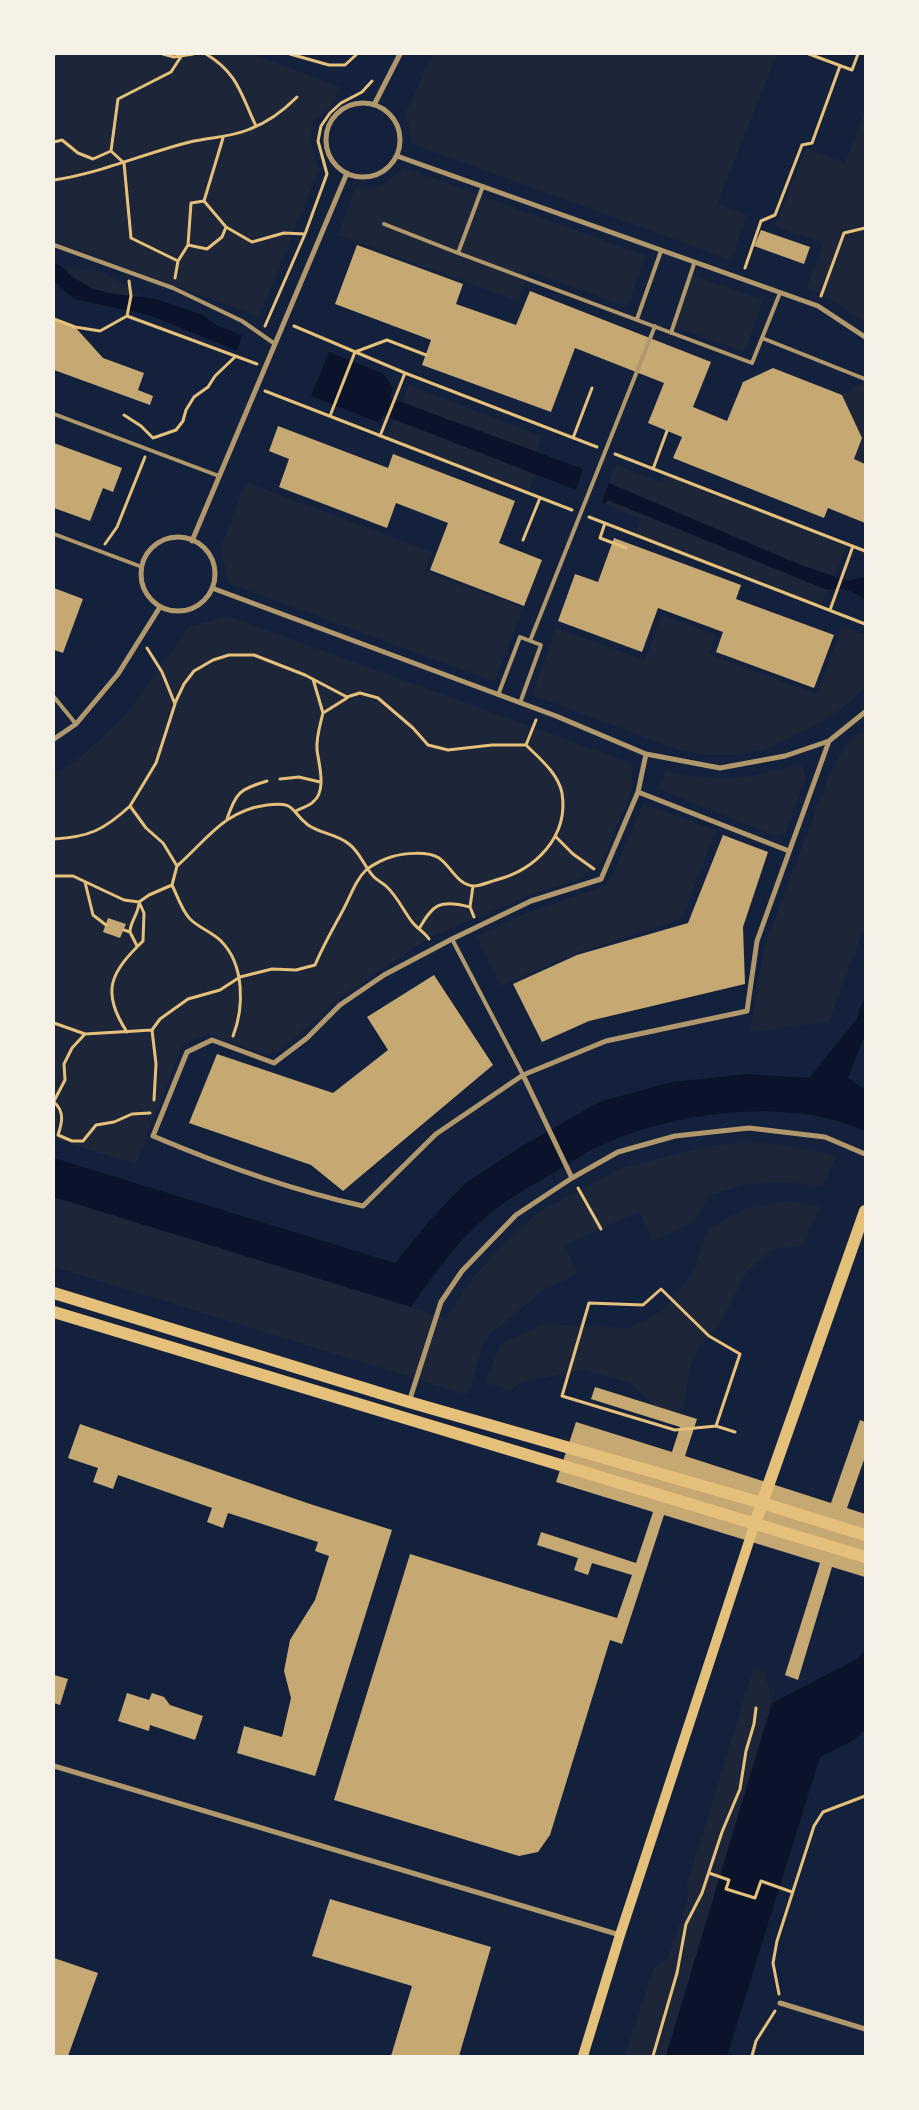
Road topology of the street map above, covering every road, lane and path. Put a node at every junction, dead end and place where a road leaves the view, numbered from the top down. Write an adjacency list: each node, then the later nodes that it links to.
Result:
1 (163, 54): 9 (path)
2 (193, 54): 9 (path)
3 (206, 54): 14 (path)
4 (290, 54): 5 (path)
5 (357, 54)
6 (400, 54): 13 (street)
7 (809, 54): 10 (path)
8 (858, 54): 10 (path)
9 (182, 55): 17 (path)
10 (840, 66): 34 (path)
11 (375, 78): 27 (path)
12 (296, 97): 14 (path)
13 (374, 105): 18 (street); 20 (street)
14 (256, 126): 15 (path)
15 (223, 138): 19 (path); 23 (path)
16 (54, 142): 17 (path)
17 (111, 151): 19 (path)
18 (396, 156): 20 (street); 22 (street)
19 (124, 163): 21 (path); 32 (path)
20 (347, 173): 42 (street)
21 (54, 180)
22 (483, 186): 30 (street); 31 (lane)
23 (204, 201): 25 (path); 29 (path)
24 (384, 224): 31 (lane)
25 (226, 227): 27 (path); 29 (path)
26 (865, 228): 38 (path)
27 (305, 234): 45 (path)
28 (54, 245): 35 (lane)
29 (188, 245): 32 (path)
30 (661, 251): 33 (street); 41 (lane)
31 (458, 253): 41 (lane)
32 (178, 261): 35 (path)
33 (694, 264): 34 (street); 44 (lane)
34 (742, 279): 36 (street)
35 (173, 288): 45 (lane)
36 (780, 293): 38 (street); 47 (lane)
37 (131, 296): 39 (path)
38 (818, 306): 46 (street)
39 (127, 316): 40 (path); 51 (path)
40 (54, 319)
41 (637, 319): 43 (lane)
42 (284, 322): 48 (street); 49 (path)
43 (655, 326): 44 (lane); 64 (lane)
44 (671, 332): 47 (lane)
45 (262, 334): 48 (lane)
46 (865, 337)
47 (762, 338): 54 (lane)
48 (275, 344): 52 (street)
49 (355, 352): 50 (path); 53 (path); 59 (path)
50 (426, 355)
51 (235, 357): 52 (path); 58 (path)
52 (265, 367): 55 (street)
53 (404, 372): 61 (path); 62 (path)
54 (865, 379)
55 (255, 387): 59 (path); 66 (street)
56 (592, 388): 62 (path)
57 (54, 414): 63 (lane)
58 (124, 415)
59 (330, 416): 61 (path)
60 (667, 431): 65 (path)
61 (380, 436): 67 (path)
62 (573, 438): 64 (path)
63 (148, 450): 66 (lane); 75 (path)
64 (606, 450): 65 (path); 68 (lane)
65 (653, 468): 73 (path)
66 (219, 476): 72 (street)
67 (540, 498): 68 (path); 71 (path)
68 (580, 513): 69 (path); 83 (lane)
69 (605, 523): 74 (path); 80 (path)
70 (54, 534): 75 (lane)
71 (523, 540)
72 (192, 541): 77 (street); 78 (street)
73 (853, 546): 76 (path); 80 (path)
74 (626, 548)
75 (101, 551): 77 (lane)
76 (865, 551)
77 (142, 566): 79 (street)
78 (212, 588): 79 (street); 85 (street)
79 (160, 607): 82 (street)
80 (830, 610): 81 (path)
81 (865, 624)
82 (141, 638): 89 (path); 93 (street)
83 (530, 641): 85 (lane); 88 (lane)
84 (313, 679): 87 (path); 89 (path); 92 (path)
85 (498, 695): 88 (street)
86 (54, 697): 93 (lane)
87 (347, 697): 92 (path); 96 (path)
88 (520, 703): 90 (street)
89 (174, 704): 102 (path)
90 (540, 710): 96 (path); 97 (street)
91 (865, 712): 95 (street)
92 (323, 713): 100 (path)
93 (76, 724): 94 (street)
94 (54, 739)
95 (828, 741): 97 (street); 107 (street)
96 (526, 745): 105 (path)
97 (646, 754): 101 (street)
98 (280, 779): 100 (path)
99 (267, 781): 104 (path)
100 (320, 782): 103 (path)
101 (638, 792): 107 (street); 118 (street)
102 (130, 806): 106 (path); 108 (path)
103 (296, 811): 104 (path); 109 (path)
104 (227, 819): 108 (path)
105 (555, 836): 110 (path); 114 (path)
106 (54, 839)
107 (789, 852): 131 (street)
108 (177, 866): 113 (path)
109 (368, 869): 114 (path); 119 (path); 125 (path)
110 (594, 869)
111 (54, 876): 112 (path)
112 (85, 881): 115 (path); 117 (path)
113 (172, 885): 115 (path); 125 (path)
114 (473, 886): 116 (path)
115 (139, 902): 121 (path); 123 (path)
116 (470, 907): 118 (path); 119 (path)
117 (106, 925)
118 (477, 927): 122 (street)
119 (419, 929): 124 (path)
120 (124, 930): 121 (path)
121 (130, 932): 123 (path)
122 (452, 939): 124 (street); 131 (lane)
123 (137, 946): 128 (path)
124 (431, 950): 130 (street)
125 (240, 977): 127 (path); 130 (path)
126 (54, 1023): 129 (path)
127 (152, 1030): 128 (path); 132 (path)
128 (127, 1032): 129 (path)
129 (86, 1034): 132 (path)
130 (230, 1046): 131 (street)
131 (523, 1075): 134 (street)
132 (54, 1102)
133 (865, 1154): 134 (street)
134 (572, 1178): 136 (path); 139 (street)
135 (865, 1211): 142 (main road)
136 (601, 1229)
137 (54, 1295): 139 (main road)
138 (54, 1312): 143 (main road)
139 (408, 1402): 142 (main road)
140 (716, 1426): 140 (path); 141 (path)
141 (735, 1432)
142 (762, 1503): 143 (main road); 144 (main road)
143 (755, 1523): 145 (main road); 151 (main road)
144 (865, 1535)
145 (865, 1557)
146 (756, 1708): 149 (path)
147 (54, 1766): 151 (street)
148 (865, 1796): 150 (path)
149 (709, 1873): 150 (path); 155 (path)
150 (792, 1892): 152 (path)
151 (620, 1935): 154 (main road)
152 (780, 2003): 153 (street); 156 (path)
153 (865, 2029)
154 (583, 2056)
155 (653, 2056)
156 (752, 2056)

